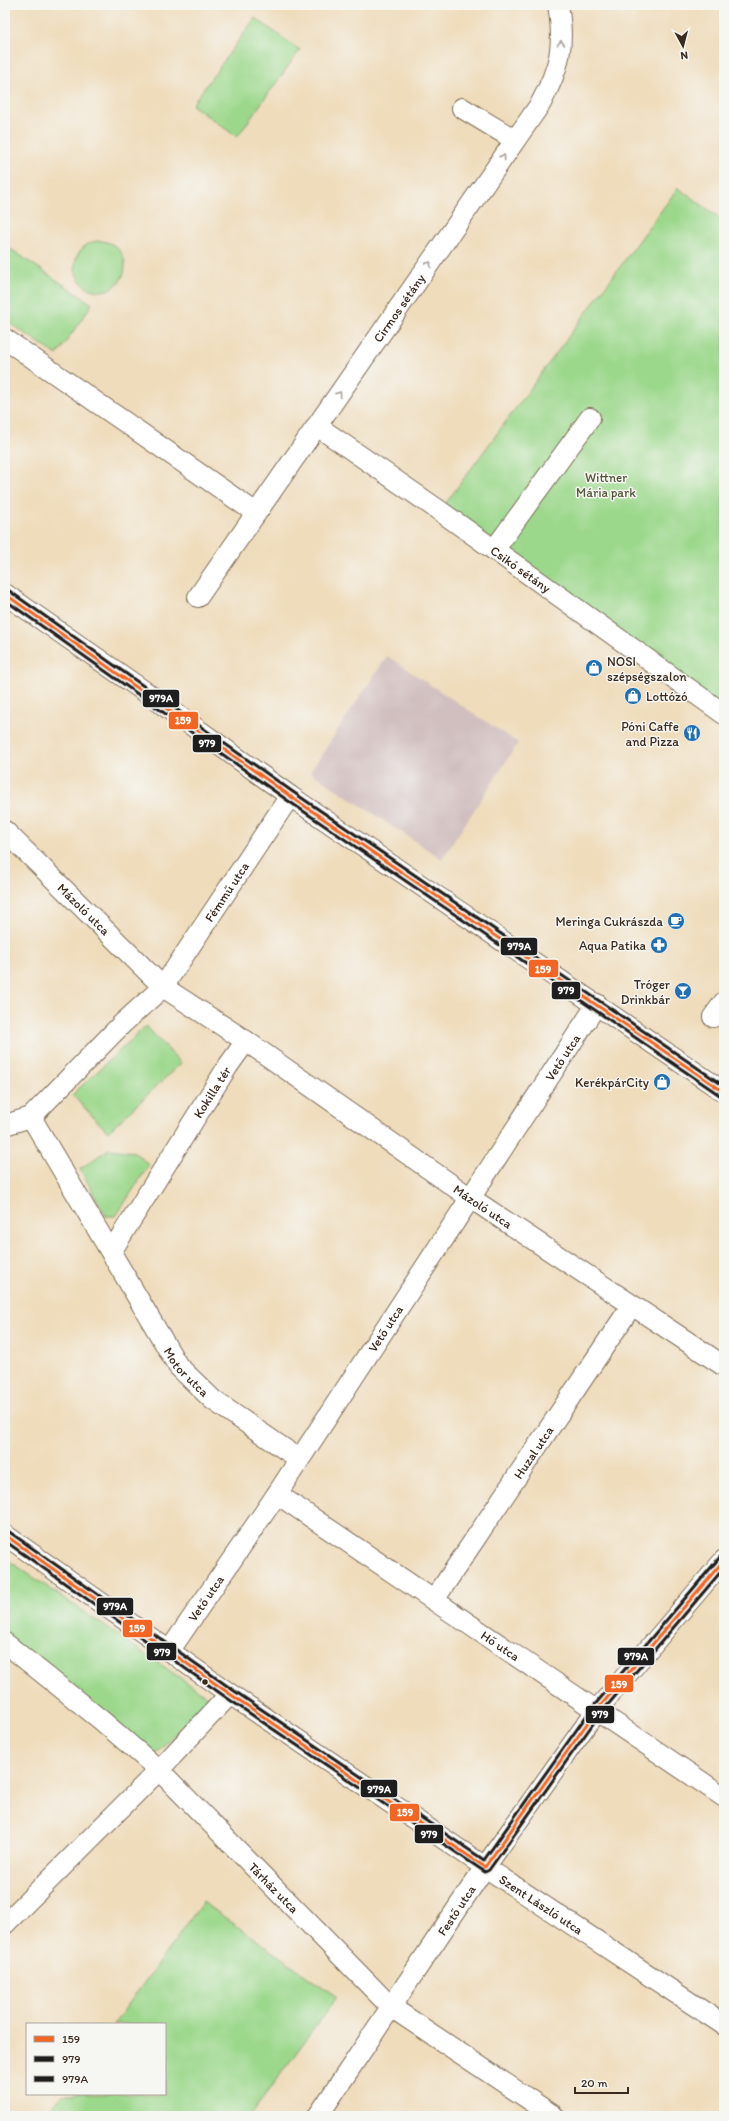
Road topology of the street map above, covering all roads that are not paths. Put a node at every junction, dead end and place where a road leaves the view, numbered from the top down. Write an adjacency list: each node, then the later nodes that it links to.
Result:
1 (558, 5): 3 (street, Cirmos sétány, one-way to 1)
2 (462, 108): 3 (street)
3 (515, 140): 6 (street, Cirmos sétány, one-way to 3)
4 (5, 339): 7 (street)
5 (590, 418): 8 (street)
6 (317, 426): 7 (street, Cirmos sétány); 8 (street, Csikó sétány)
7 (256, 513): 10 (street, Cirmos sétány)
8 (494, 550): 11 (street, Csikó sétány)
9 (5, 594): 12 (street)
10 (198, 597)
11 (724, 714)
12 (290, 796): 14 (street, Fémmű utca); 15 (street)
13 (5, 831): 14 (street, Mázoló utca)
14 (163, 987): 16 (street); 18 (street)
15 (596, 1004): 17 (street); 20 (street, Vető utca)
16 (246, 1041): 20 (street, Mázoló utca); 21 (street, Kokilla tér)
17 (724, 1092)
18 (31, 1117): 19 (street); 21 (street)
19 (5, 1125)
20 (469, 1197): 22 (street, Mázoló utca); 24 (street, Vető utca)
21 (111, 1252): 24 (street, Motor utca)
22 (632, 1304): 23 (street, Mázoló utca); 28 (street, Huzal utca)
23 (724, 1366)
24 (299, 1459): 25 (street, Vető utca)
25 (278, 1494): 28 (street, Hő utca); 30 (street, Vető utca)
26 (5, 1535): 30 (street, Szent László utca)
27 (720, 1572): 32 (street, Festő utca)
28 (434, 1600): 32 (street, Hő utca)
29 (5, 1643): 33 (street, Tárház utca)
30 (170, 1650): 31 (street, Szent László utca)
31 (230, 1694): 33 (street); 35 (street, Szent László utca)
32 (596, 1711): 34 (street, Hő utca); 35 (street, Festő utca)
33 (159, 1770): 36 (street); 37 (street, Tárház utca)
34 (724, 1797)
35 (485, 1867): 37 (street, Festő utca); 38 (street, Szent László utca)
36 (5, 1924)
37 (391, 2007): 39 (street, Festő utca); 40 (street, Tárház utca)
38 (724, 2025)
39 (318, 2116)
40 (554, 2116)

